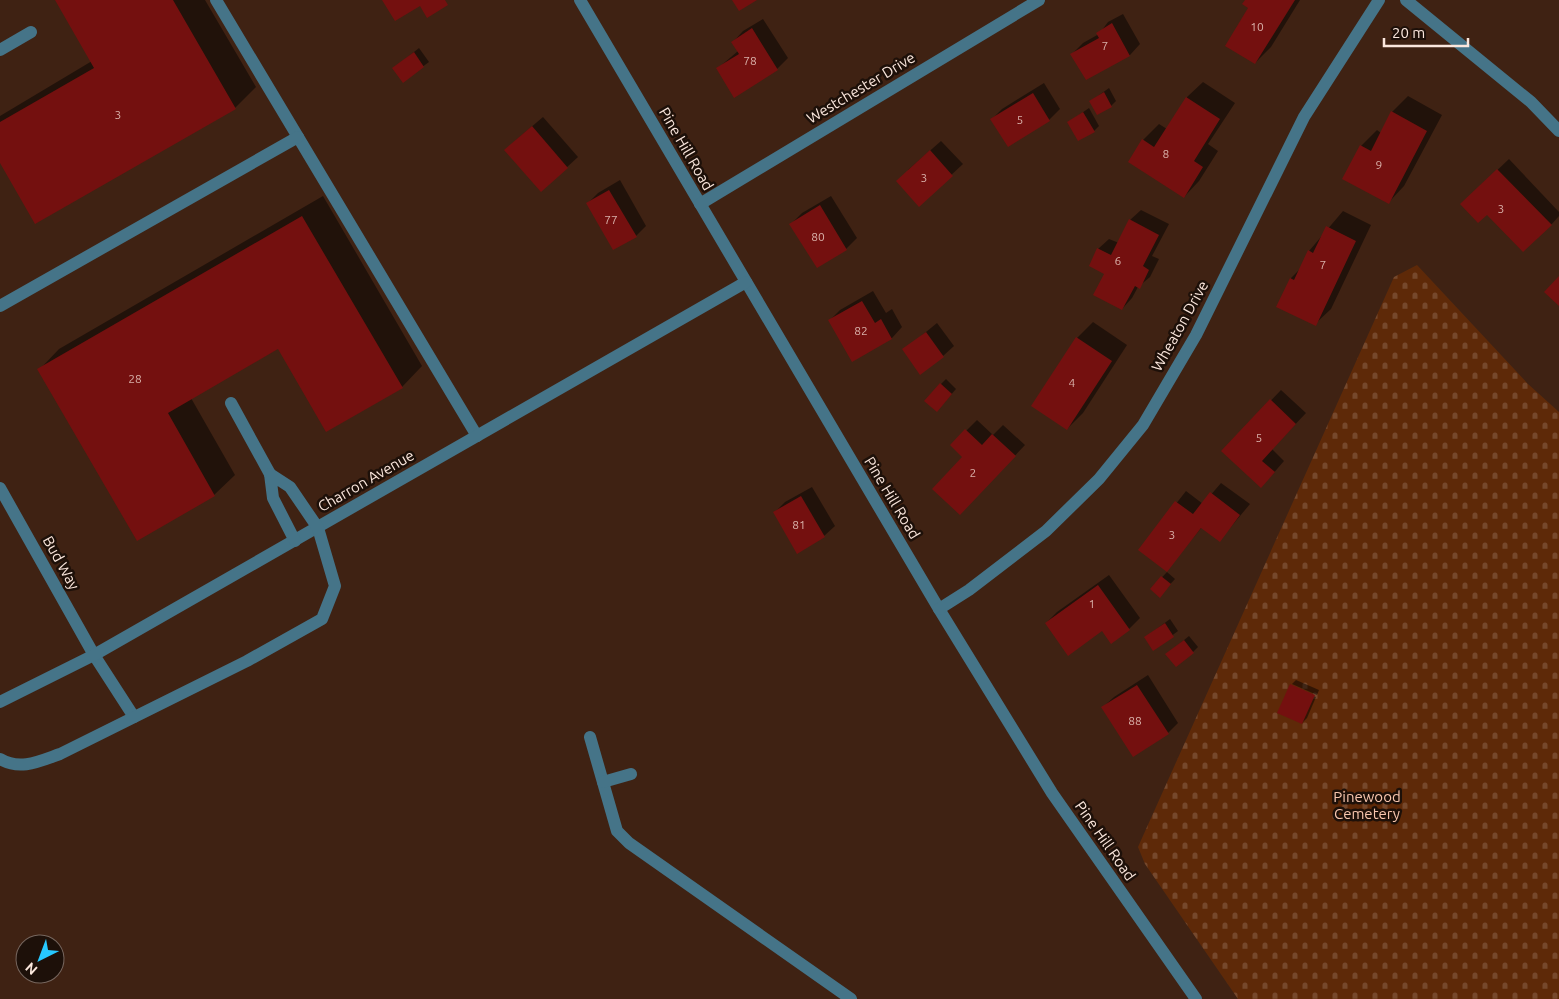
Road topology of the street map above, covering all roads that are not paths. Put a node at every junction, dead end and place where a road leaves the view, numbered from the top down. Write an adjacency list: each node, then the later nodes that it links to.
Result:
1 (216, 0): 9 (street)
2 (580, 0): 10 (street, Pine Hill Road)
3 (1039, 0): 10 (street, Westchester Drive)
4 (1379, 0): 19 (street, Wheaton Drive)
5 (1406, 0): 8 (street)
6 (31, 32): 7 (street)
7 (0, 50)
8 (1559, 131)
9 (298, 137): 12 (street); 14 (street)
10 (700, 204): 11 (street, Pine Hill Road)
11 (746, 282): 14 (street, Charron Avenue); 19 (street, Pine Hill Road)
12 (0, 306)
13 (231, 404): 15 (street)
14 (478, 436): 17 (street, Charron Avenue)
15 (270, 474): 17 (street); 18 (street)
16 (0, 488): 20 (street, Bud Way)
17 (318, 528): 18 (street, Charron Avenue); 22 (street)
18 (295, 541): 20 (street, Charron Avenue)
19 (939, 609): 28 (street, Pine Hill Road)
20 (94, 655): 21 (street, Charron Avenue); 22 (street, Bud Way)
21 (0, 702)
22 (134, 717): 24 (street)
23 (590, 737): 26 (street)
24 (0, 759)
25 (632, 774): 26 (street)
26 (603, 782): 27 (street)
27 (851, 999)
28 (1196, 999)

